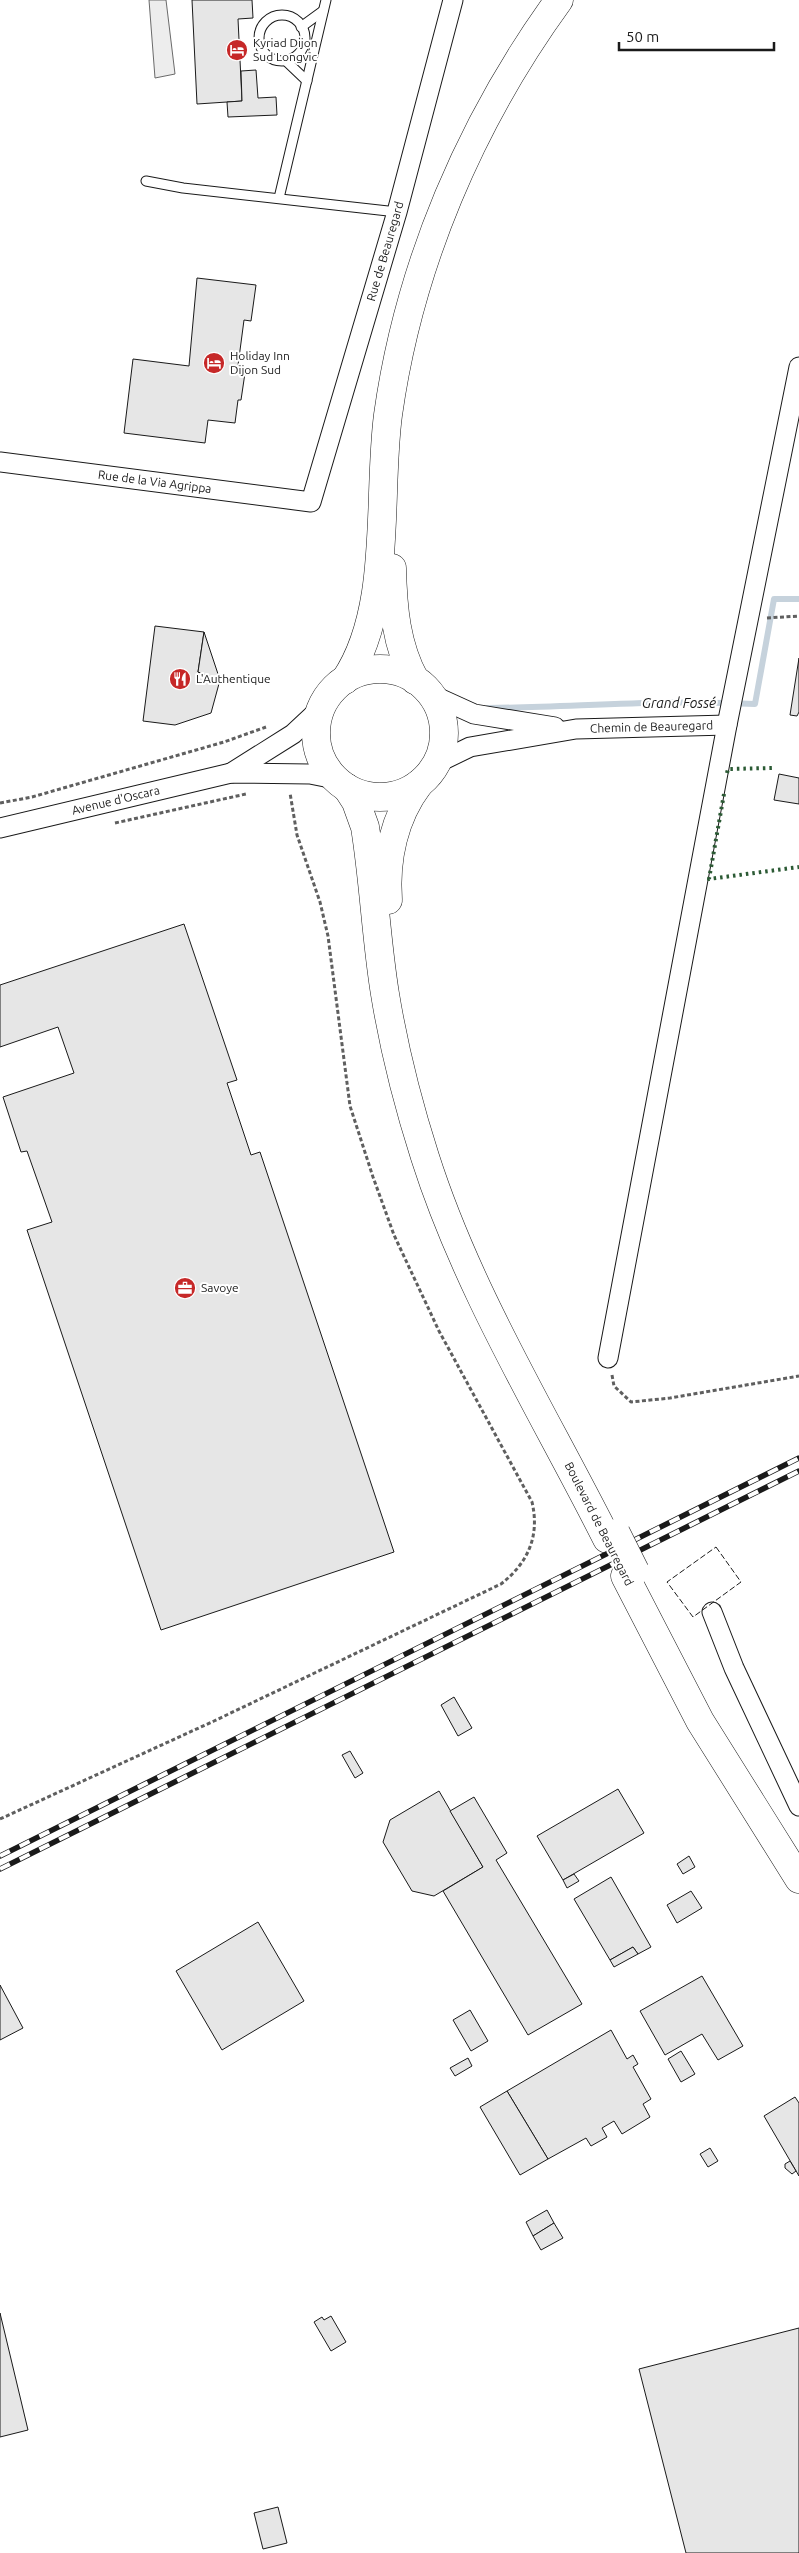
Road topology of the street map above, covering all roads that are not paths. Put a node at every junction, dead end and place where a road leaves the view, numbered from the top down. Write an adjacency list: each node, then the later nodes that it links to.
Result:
1 (326, 0): 5 (lane)
2 (453, 0): 11 (street, Rue de Beauregard)
3 (559, 0): 15 (main road)
4 (575, 0): 16 (main road)
5 (323, 12): 6 (lane); 8 (lane)
6 (302, 27): 7 (lane); 7 (lane)
7 (286, 61): 8 (lane)
8 (307, 81): 10 (lane)
9 (146, 181): 10 (lane)
10 (279, 198): 11 (lane)
11 (397, 212): 14 (street, Rue de Beauregard)
12 (799, 367): 18 (street)
13 (0, 462): 14 (street, Rue de la Via Agrippa)
14 (311, 502)
15 (346, 680): 16 (main road); 17 (main road)
16 (423, 687): 19 (street, Chemin de Beauregard); 21 (main road)
17 (322, 706): 20 (street, Avenue d'Oscara); 22 (main road)
18 (727, 725): 19 (street, Chemin de Beauregard); 25 (street)
19 (576, 729): 21 (street, Chemin de Beauregard)
20 (231, 773): 22 (street, Avenue d'Oscara); 23 (street, Avenue d'Oscara)
21 (427, 774): 22 (main road); 24 (main road)
22 (341, 783): 24 (main road)
23 (0, 828)
24 (430, 1152): 26 (main road, Boulevard de Beauregard, bridge)
25 (608, 1358)
26 (630, 1573): 29 (main road, Boulevard de Beauregard); 30 (main road, Boulevard de Beauregard)
27 (712, 1612): 28 (street)
28 (799, 1806)
29 (799, 1857)
30 (799, 1879)

